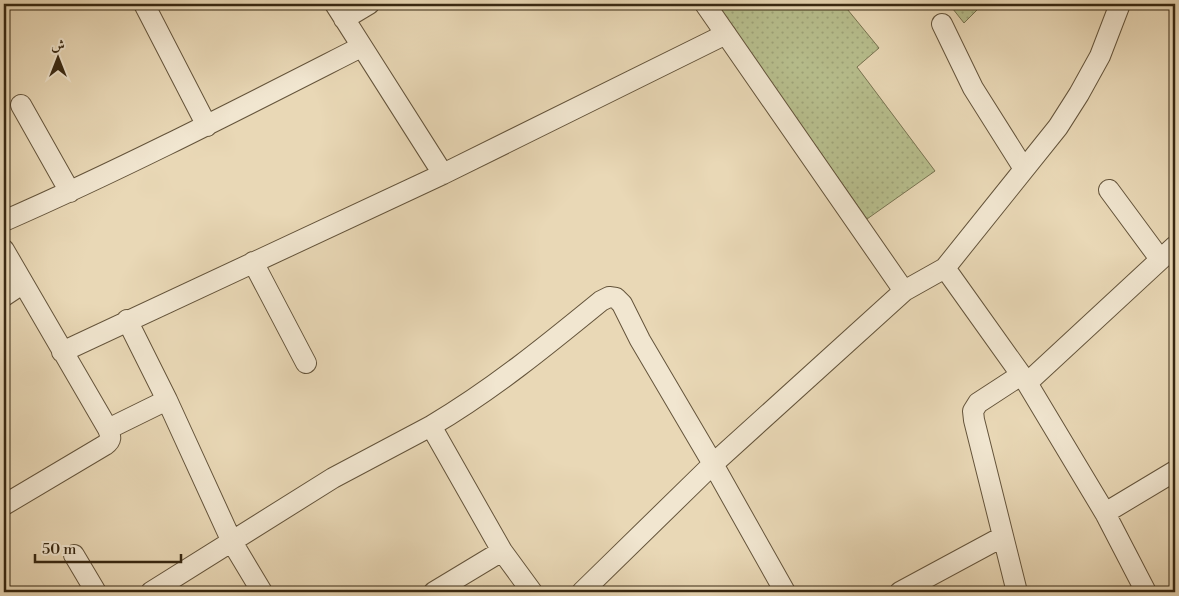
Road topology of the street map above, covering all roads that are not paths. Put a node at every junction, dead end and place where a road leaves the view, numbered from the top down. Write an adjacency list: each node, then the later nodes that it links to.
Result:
1 (144, 4): 10 (street)
2 (368, 4): 5 (street)
3 (705, 4): 7 (street)
4 (1120, 4): 11 (street)
5 (339, 12): 8 (street)
6 (942, 24): 11 (street)
7 (726, 34): 12 (street); 21 (street)
8 (361, 47): 10 (street); 12 (street)
9 (21, 104): 14 (street)
10 (207, 126): 14 (street)
11 (1024, 169): 19 (street)
12 (443, 174): 18 (street)
13 (1109, 190): 17 (street)
14 (70, 192): 15 (street)
15 (4, 221)
16 (4, 250): 20 (street)
17 (1168, 253): 26 (street)
18 (253, 262): 23 (street); 25 (street)
19 (945, 268): 21 (street); 26 (street)
20 (22, 284): 22 (street); 24 (street)
21 (904, 290): 30 (street)
22 (4, 296)
23 (127, 320): 24 (street); 27 (street)
24 (62, 352): 29 (street)
25 (306, 363)
26 (1024, 379): 33 (street); 34 (street)
27 (167, 400): 29 (street); 35 (street)
28 (431, 426): 30 (street); 35 (street); 36 (street)
29 (108, 430): 32 (street)
30 (713, 464): 43 (street); 44 (street)
31 (1175, 471): 33 (street)
32 (4, 505)
33 (1105, 513): 47 (street)
34 (1002, 537): 45 (street); 46 (street)
35 (232, 542): 39 (street); 40 (street)
36 (502, 551): 41 (street); 42 (street)
37 (74, 555): 38 (street)
38 (96, 592)
39 (151, 592)
40 (262, 592)
41 (434, 592)
42 (532, 592)
43 (582, 592)
44 (785, 592)
45 (900, 592)
46 (1017, 592)
47 (1146, 592)

